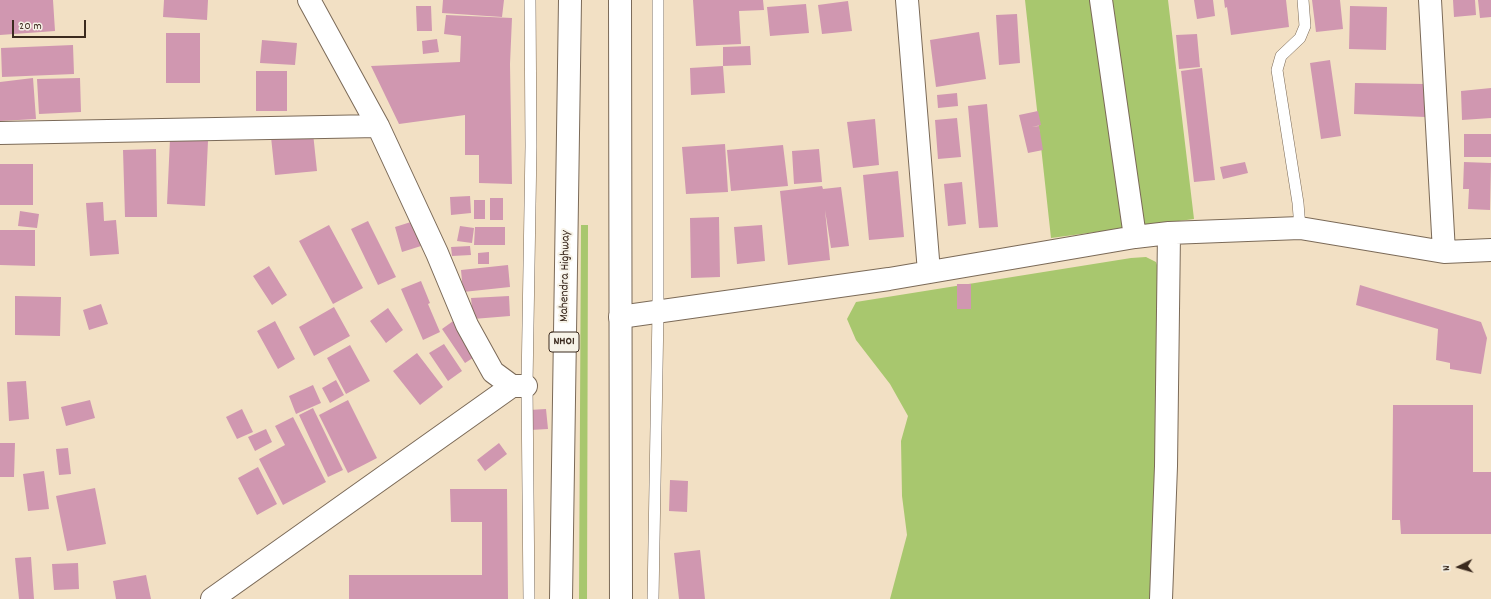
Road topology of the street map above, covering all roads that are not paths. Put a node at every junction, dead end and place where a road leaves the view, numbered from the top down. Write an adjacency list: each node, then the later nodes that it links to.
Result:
1 (309, 0): 10 (main road)
2 (530, 0): 20 (lane)
3 (570, 0): 23 (main road, Mahendra Highway / NH01)
4 (620, 0): 19 (main road)
5 (658, 0): 18 (lane)
6 (907, 0): 17 (main road)
7 (1101, 0): 14 (main road)
8 (1303, 0): 12 (lane)
9 (1430, 0): 16 (main road)
10 (378, 126): 11 (main road); 20 (main road)
11 (0, 133)
12 (1300, 228): 13 (main road); 16 (main road)
13 (1169, 233): 14 (main road); 26 (main road)
14 (1135, 237): 17 (main road)
15 (1491, 250): 16 (main road)
16 (1444, 252)
17 (929, 272): 18 (main road)
18 (658, 312): 19 (main road); 25 (lane)
19 (620, 317): 24 (main road)
20 (520, 386): 21 (main road); 22 (lane)
21 (212, 599)
22 (529, 599)
23 (561, 599)
24 (621, 599)
25 (653, 599)
26 (1161, 599)

